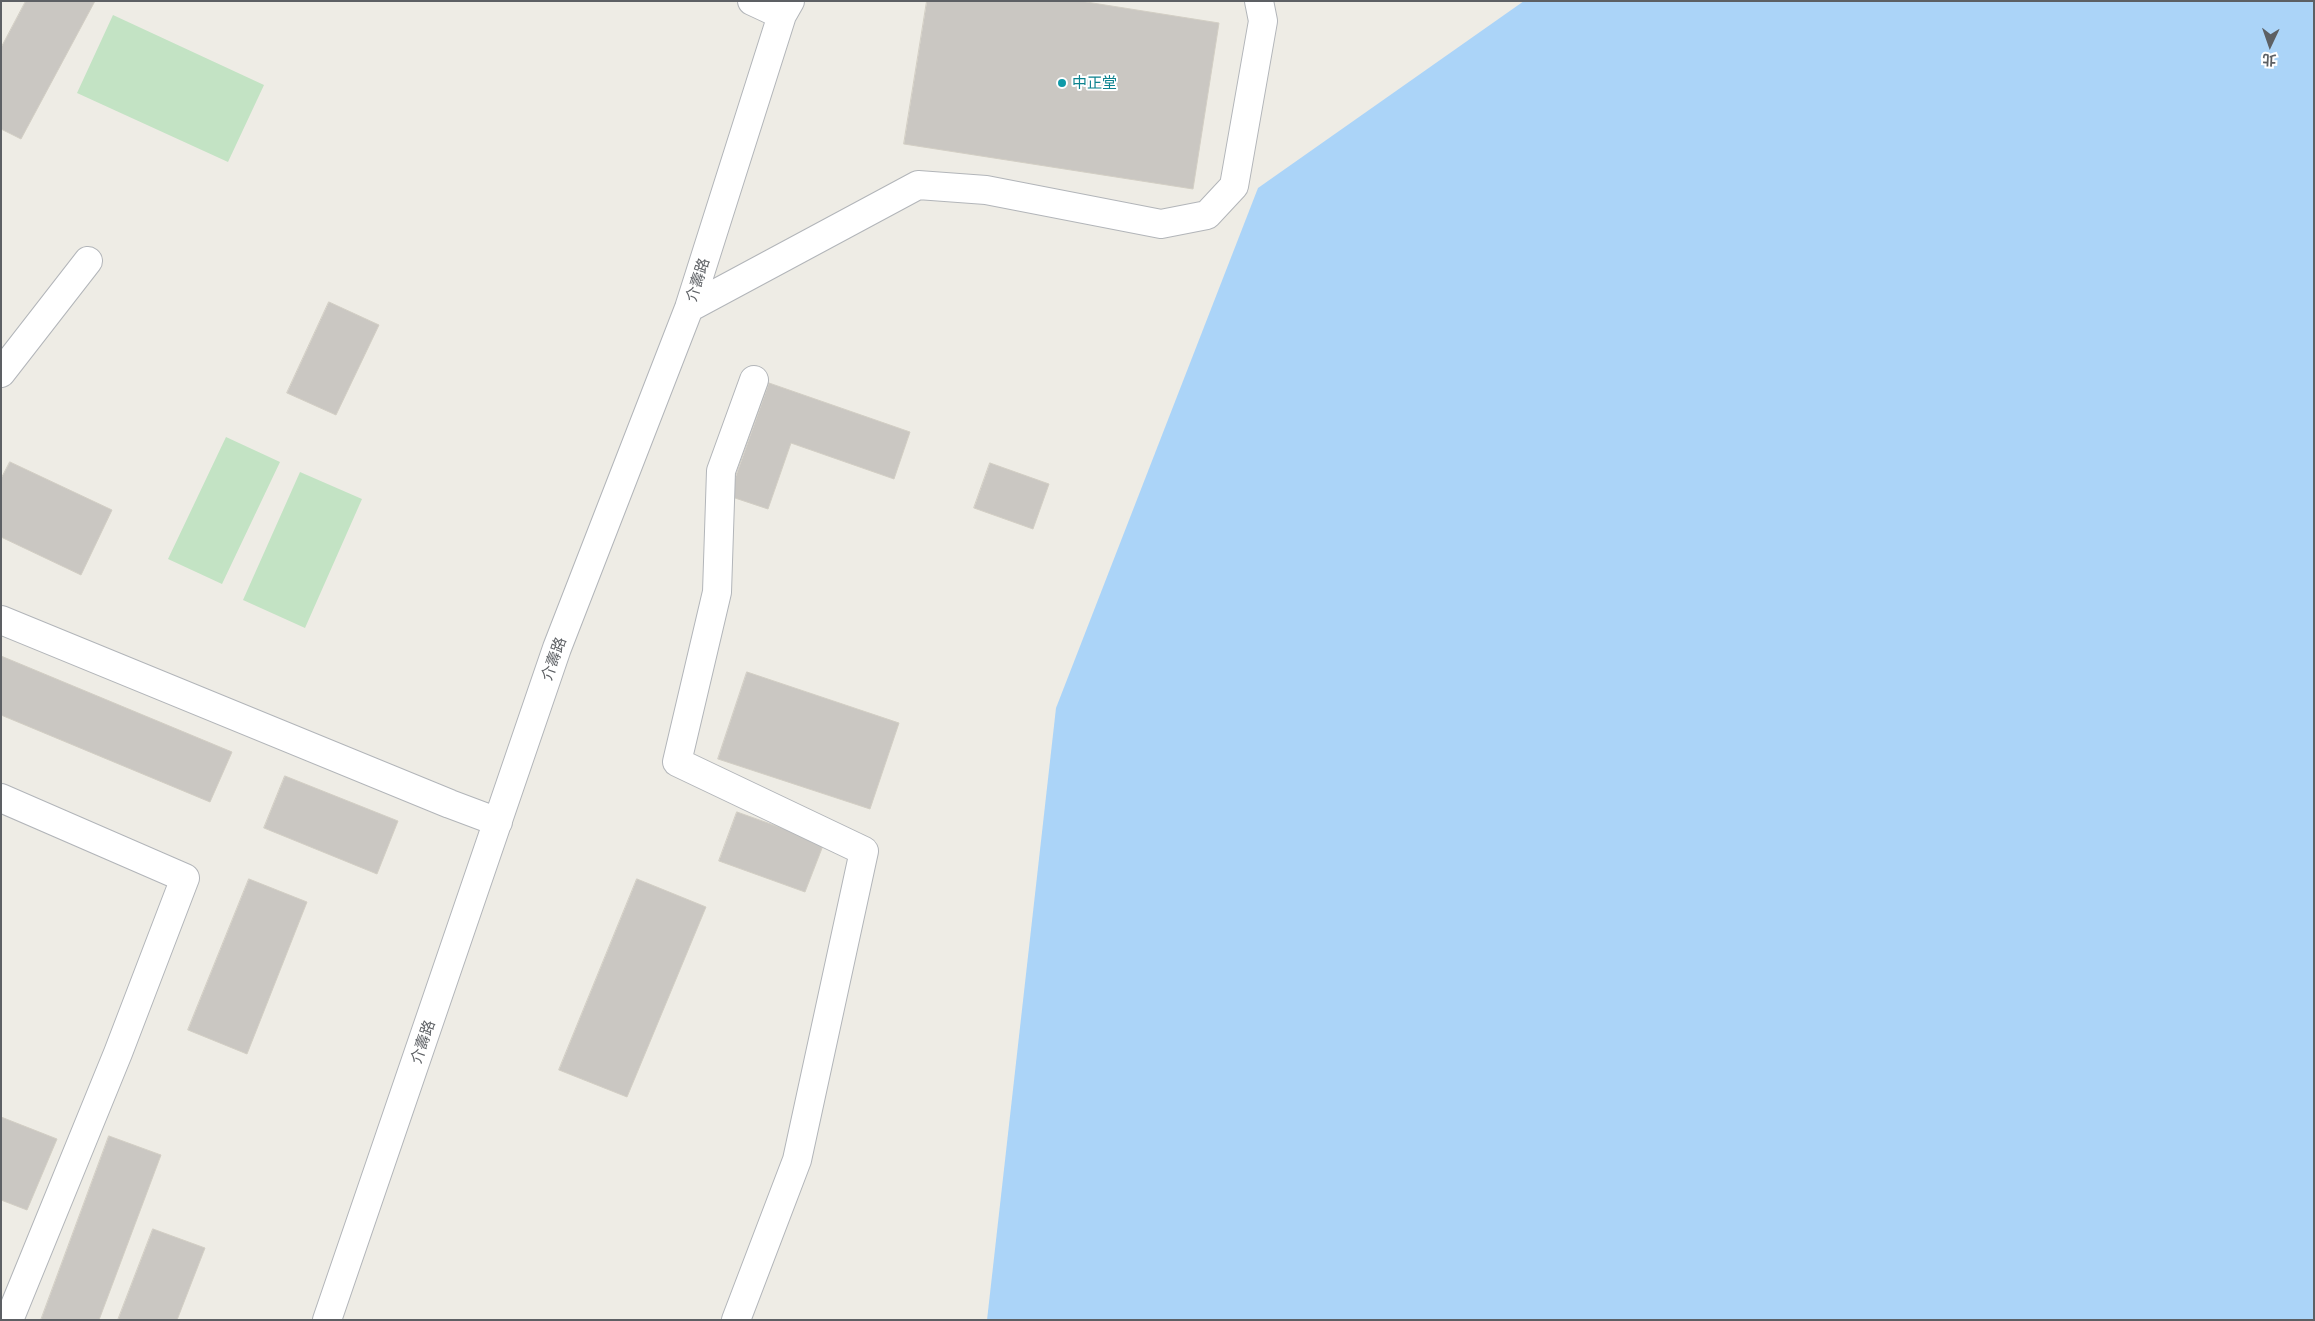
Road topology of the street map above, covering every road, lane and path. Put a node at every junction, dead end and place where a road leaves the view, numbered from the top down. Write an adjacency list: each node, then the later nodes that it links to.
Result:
1 (752, 1): 3 (street)
2 (1259, 1): 5 (street)
3 (786, 8): 5 (street, 介壽路)
4 (88, 261): 6 (street)
5 (689, 308): 10 (street, 介壽路)
6 (1, 373)
7 (754, 380): 13 (street)
8 (1, 620): 10 (street)
9 (1, 798): 11 (street)
10 (498, 822): 12 (street, 介壽路)
11 (9, 1320)
12 (327, 1320)
13 (736, 1320)

